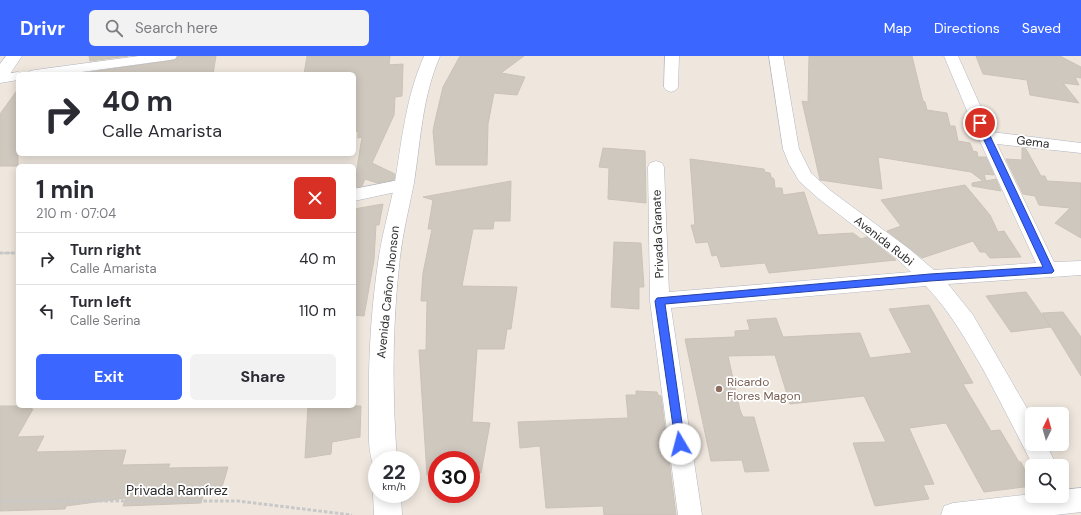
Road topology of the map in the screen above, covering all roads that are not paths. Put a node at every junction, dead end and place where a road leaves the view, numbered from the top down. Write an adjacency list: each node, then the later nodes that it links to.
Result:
1 (14, 56): 9 (main road)
2 (170, 56): 7 (street)
3 (432, 56): 14 (main road, Avenida Cañon Jhonson)
4 (672, 56): 10 (street)
5 (776, 56): 18 (street, Avenida Rubi)
6 (951, 56): 11 (street)
7 (50, 72)
8 (16, 76): 9 (street)
9 (0, 77)
10 (671, 87)
11 (986, 137): 12 (street, Gema); 17 (street)
12 (1081, 148)
13 (656, 167): 19 (street, Privada Granate)
14 (404, 185): 15 (street); 21 (main road, Avenida Cañon Jhonson)
15 (356, 195)
16 (1081, 268): 17 (street)
17 (1049, 271): 18 (street)
18 (930, 278): 19 (street); 20 (street, Avenida Rubi)
19 (660, 301): 25 (street, Privada Granate)
20 (1025, 426)
21 (383, 451)
22 (387, 503): 24 (main road)
23 (1069, 504): 26 (street)
24 (388, 515)
25 (690, 515)
26 (953, 515)

